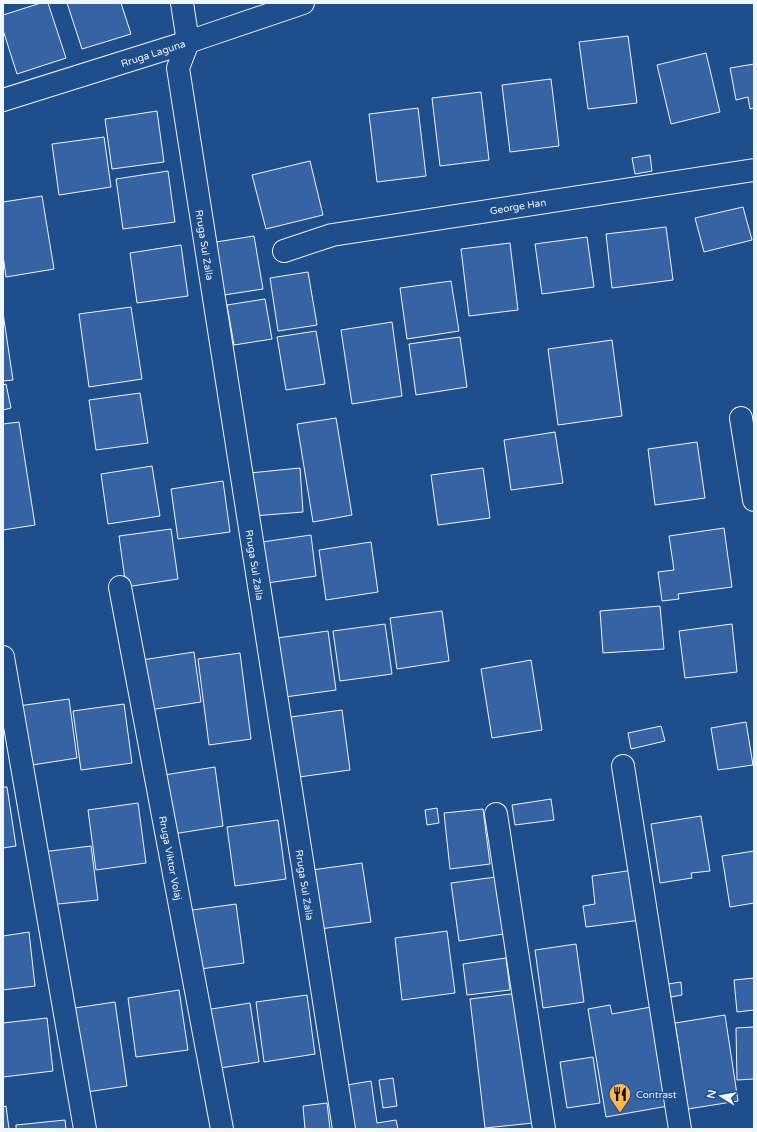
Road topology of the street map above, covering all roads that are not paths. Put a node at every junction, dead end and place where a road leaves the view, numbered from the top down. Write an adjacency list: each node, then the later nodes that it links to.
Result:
1 (182, 3): 3 (street, Rruga Sul Zalla)
2 (303, 3): 3 (street, Rruga Laguna)
3 (188, 42): 4 (street, Rruga Laguna); 15 (street, Rruga Sul Zalla)
4 (3, 100)
5 (754, 170): 6 (street, George Han)
6 (284, 251)
7 (740, 418): 8 (street)
8 (754, 500)
9 (120, 587): 14 (street, Rruga Viktor Volaj)
10 (3, 656): 13 (street)
11 (623, 766): 17 (street)
12 (496, 814): 16 (street)
13 (85, 1129)
14 (222, 1129)
15 (344, 1129)
16 (544, 1129)
17 (680, 1129)

